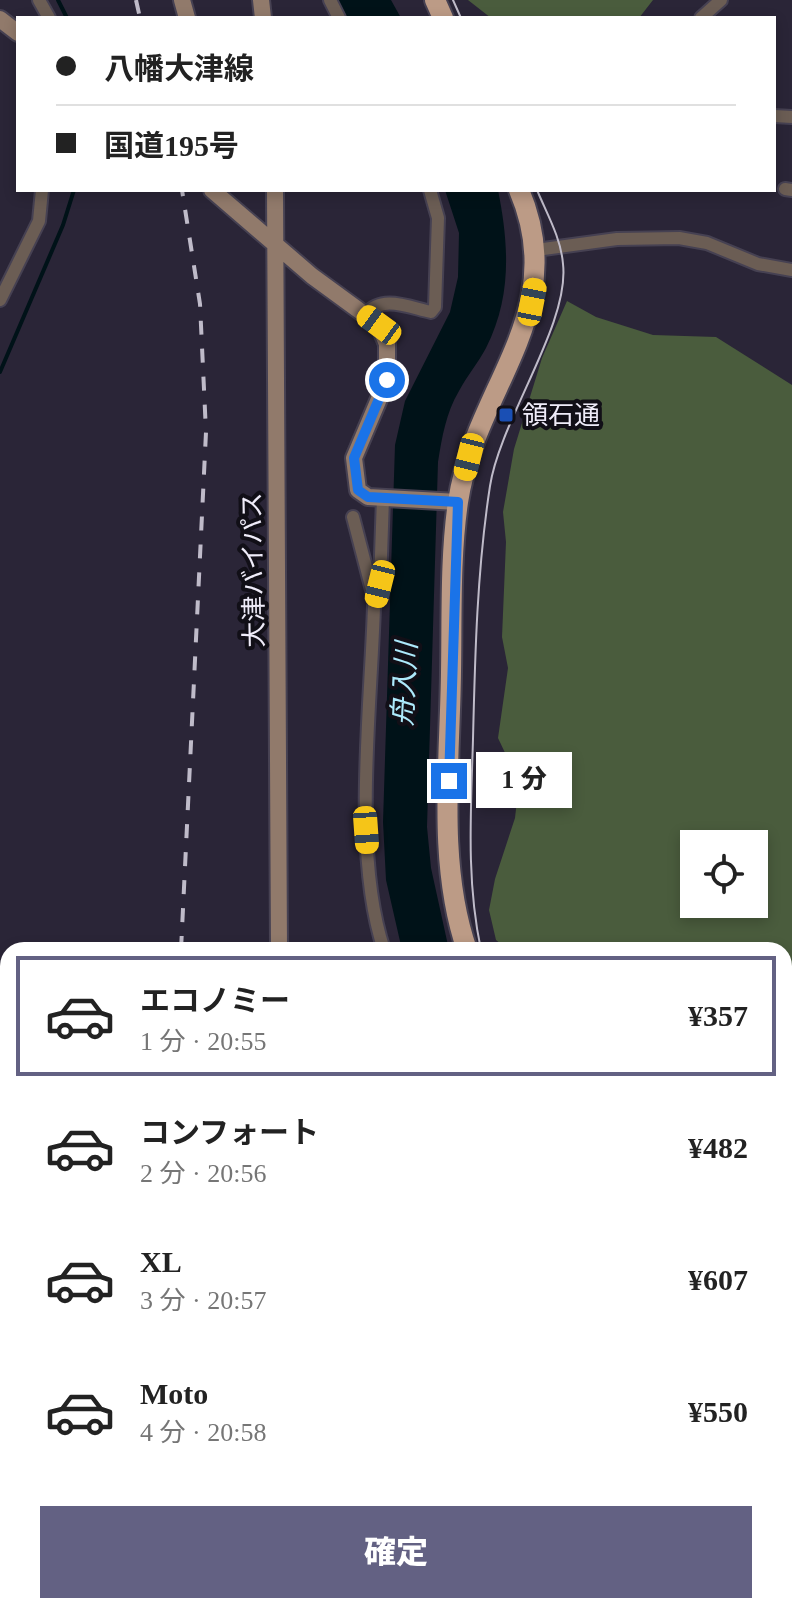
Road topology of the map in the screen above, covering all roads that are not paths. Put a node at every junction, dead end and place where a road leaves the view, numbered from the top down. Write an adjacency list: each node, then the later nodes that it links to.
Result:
1 (721, 0): 2 (street)
2 (703, 16)
3 (0, 19): 4 (main road)
4 (16, 31)
5 (42, 192): 13 (street)
6 (275, 192): 10 (main road, 大津バイパス)
7 (431, 192): 14 (street)
8 (520, 192): 11 (highway)
9 (229, 197): 10 (main road)
10 (274, 243): 14 (main road); 19 (main road, 大津バイパス)
11 (536, 250): 12 (street); 16 (highway)
12 (792, 270)
13 (0, 300)
14 (365, 315): 15 (main road)
15 (385, 498): 16 (main road); 18 (street)
16 (448, 501): 21 (highway)
17 (353, 517): 18 (street)
18 (374, 606): 20 (street)
19 (279, 942)
20 (382, 942)
21 (465, 942)

